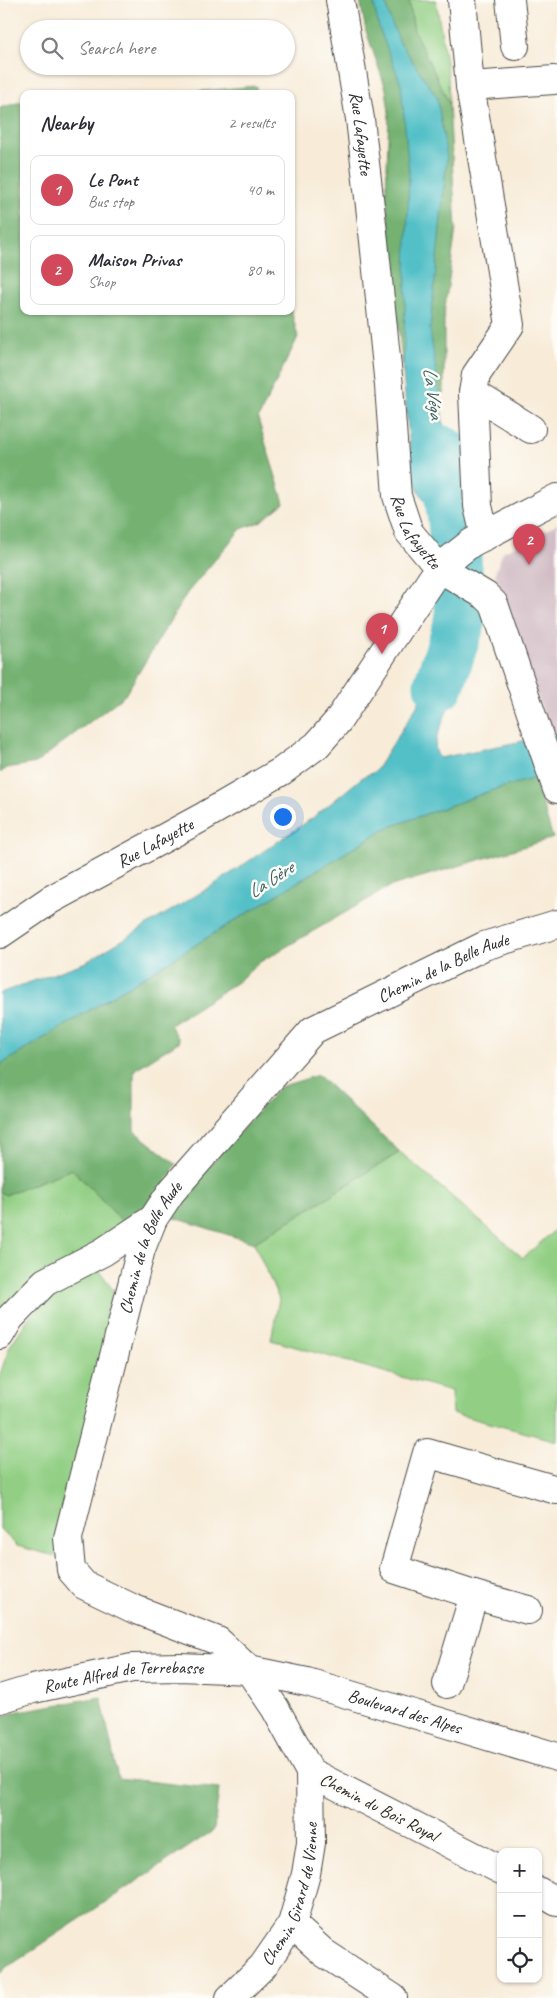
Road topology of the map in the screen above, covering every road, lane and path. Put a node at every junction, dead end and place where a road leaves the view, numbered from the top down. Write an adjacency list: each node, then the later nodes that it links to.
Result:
1 (340, 0): 11 (street, Rue Lafayette)
2 (462, 0): 6 (street)
3 (510, 0): 4 (street)
4 (515, 46)
5 (554, 80): 6 (street)
6 (470, 86): 7 (street)
7 (473, 393): 8 (street); 10 (street)
8 (531, 429)
9 (557, 498): 10 (street)
10 (478, 539): 11 (street)
11 (439, 568): 12 (street); 14 (street, Rue Lafayette)
12 (557, 789)
13 (557, 924): 15 (street, Chemin de la Belle Aude)
14 (0, 934)
15 (153, 1219): 16 (street); 20 (street, Chemin de la Belle Aude)
16 (0, 1335)
17 (557, 1490): 18 (street)
18 (474, 1595): 19 (street); 21 (street)
19 (528, 1610)
20 (249, 1670): 22 (street, Route Alfred de Terrebasse); 23 (street, Boulevard des Alpes); 24 (street, Chemin du Bois Royal)
21 (447, 1684)
22 (0, 1699)
23 (557, 1757)
24 (310, 1772): 25 (street, Chemin du Bois Royal); 28 (street, Chemin Girard de Vienne)
25 (497, 1868)
26 (541, 1893): 27 (street)
27 (557, 1902)
28 (292, 1924): 29 (street, Chemin Girard de Vienne); 30 (street)
29 (230, 1998)
30 (392, 1998)

